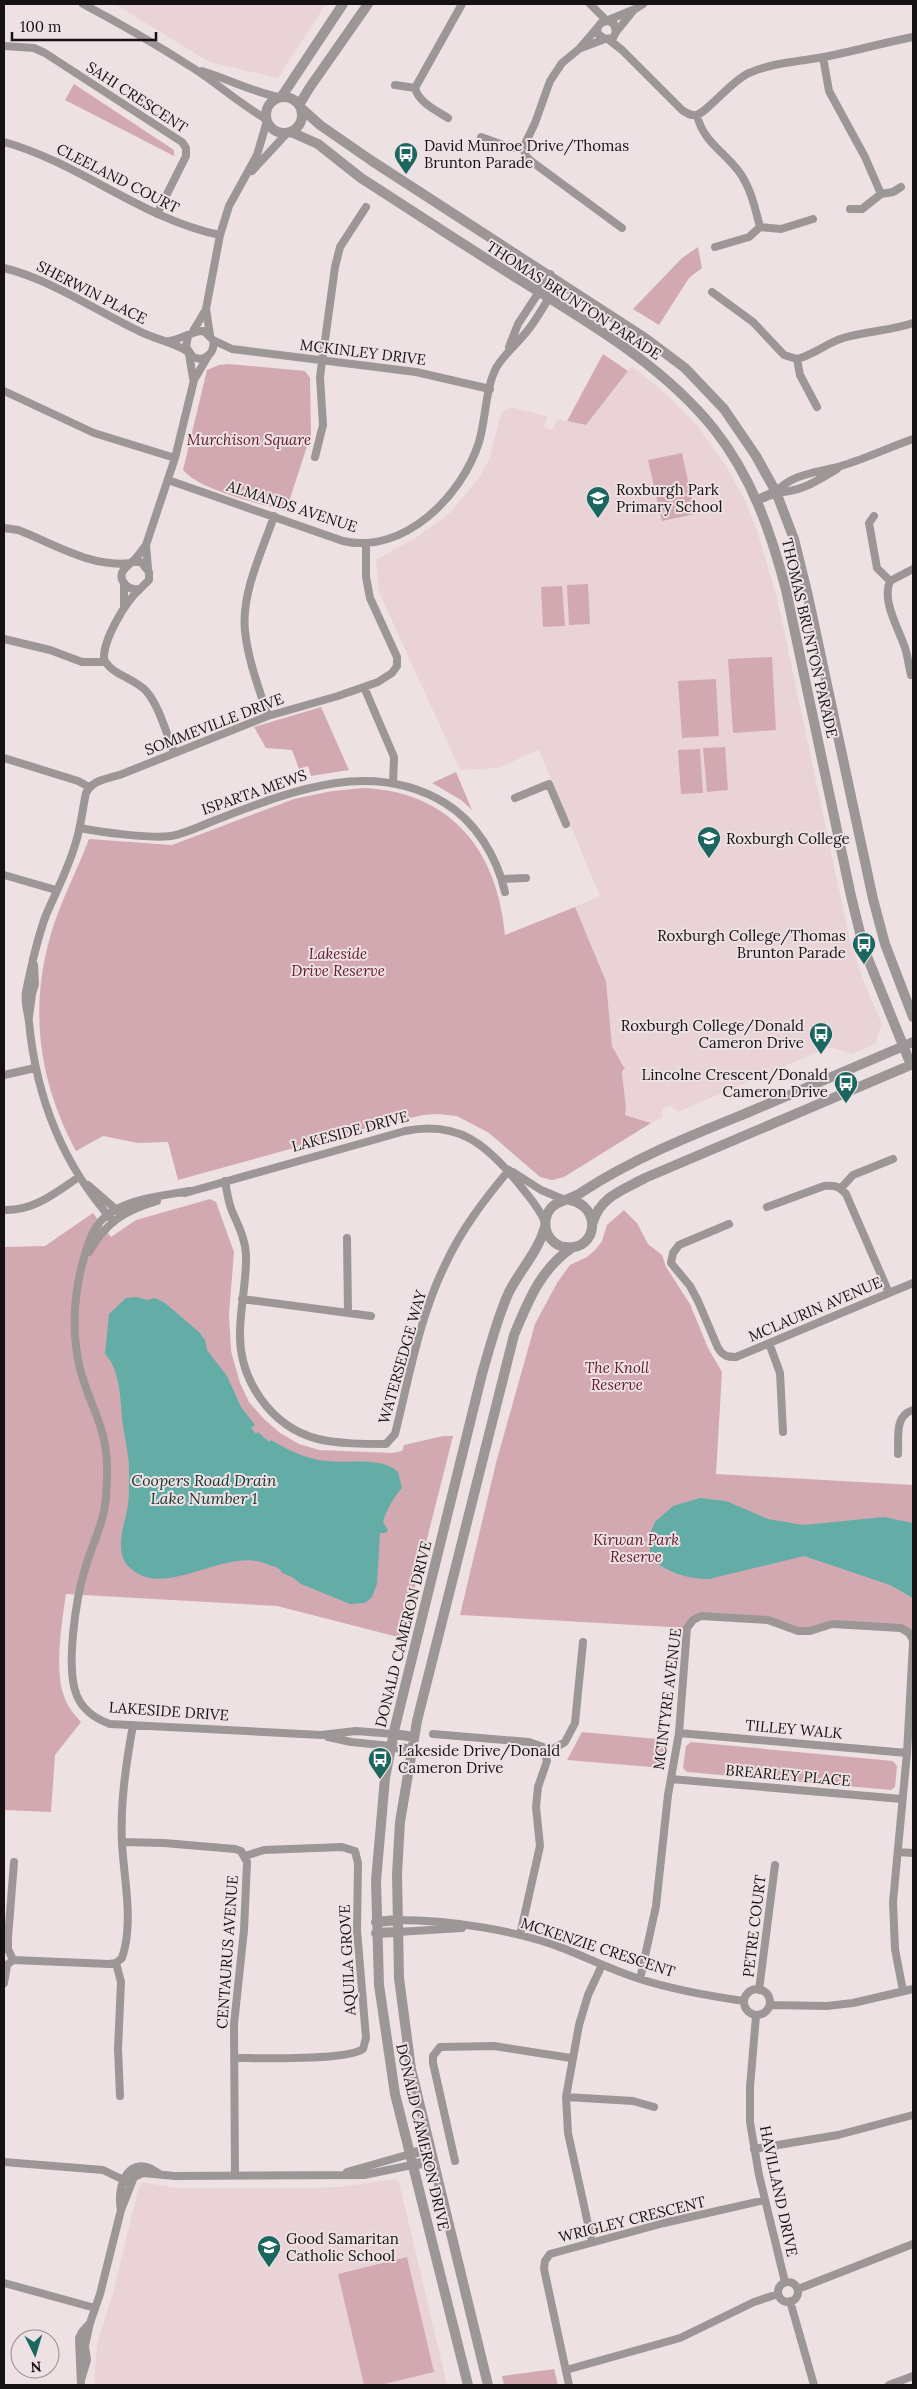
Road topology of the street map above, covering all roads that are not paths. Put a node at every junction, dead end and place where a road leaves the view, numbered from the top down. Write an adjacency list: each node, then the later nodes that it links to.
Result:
1 (83, 4): 17 (street)
2 (343, 4): 20 (street)
3 (368, 4): 21 (street)
4 (462, 4): 19 (street)
5 (642, 4): 7 (street)
6 (591, 6): 8 (street); 9 (street)
7 (634, 9): 8 (street); 10 (street)
8 (608, 21): 9 (street); 10 (street)
9 (598, 27): 12 (street); 14 (street)
10 (616, 33): 12 (street); 15 (street)
11 (913, 37): 16 (street)
12 (607, 39): 14 (street); 15 (street)
13 (4, 46): 34 (street, SAHI CRESCENT)
14 (579, 49): 28 (street)
15 (622, 50): 22 (street)
16 (823, 57): 22 (street); 31 (street)
17 (195, 69): 20 (street); 24 (street)
18 (395, 85): 19 (street)
19 (415, 88): 23 (street)
20 (280, 97): 21 (street); 24 (street)
21 (300, 106): 25 (street); 41 (street, THOMAS BRUNTON PARADE)
22 (697, 115): 36 (street)
23 (448, 118)
24 (266, 120): 25 (street); 29 (street)
25 (289, 132): 29 (street); 43 (street, THOMAS BRUNTON PARADE)
26 (481, 137): 28 (street)
27 (4, 142): 34 (street, CLEELAND COURT)
28 (523, 148): 37 (street)
29 (245, 177): 38 (street)
30 (902, 187): 31 (street)
31 (881, 194): 33 (street)
32 (366, 207): 55 (street)
33 (850, 209)
34 (157, 214): 38 (street, CLEELAND COURT)
35 (813, 219): 36 (street)
36 (760, 227): 39 (street)
37 (622, 228)
38 (220, 235): 46 (street)
39 (716, 248)
40 (4, 268): 50 (street, SHERWIN PLACE)
41 (550, 275): 42 (street, THOMAS BRUNTON PARADE); 43 (street, ALMANDS AVENUE)
42 (560, 282): 45 (street, ALMANDS AVENUE); 65 (street, THOMAS BRUNTON PARADE)
43 (539, 292): 45 (street, THOMAS BRUNTON PARADE); 53 (street, ALMANDS AVENUE)
44 (712, 292): 56 (street)
45 (549, 298): 53 (street, ALMANDS AVENUE); 70 (street, THOMAS BRUNTON PARADE)
46 (206, 309): 48 (street); 49 (street)
47 (913, 323): 56 (street)
48 (190, 335): 49 (street); 50 (street); 52 (street)
49 (212, 338): 51 (street, MCKINLEY DRIVE); 54 (street)
50 (168, 341): 52 (street, SHERWIN PLACE)
51 (232, 350): 54 (street, MCKINLEY DRIVE); 55 (street, MCKINLEY DRIVE)
52 (188, 352): 54 (street); 57 (street)
53 (506, 354): 58 (street, ALMANDS AVENUE)
54 (209, 355): 57 (street)
55 (322, 360): 58 (street, MCKINLEY DRIVE); 63 (street)
56 (797, 360): 60 (street)
57 (194, 380): 62 (street)
58 (490, 389): 75 (street, ALMANDS AVENUE)
59 (4, 391): 62 (street)
60 (817, 407)
61 (913, 438): 64 (street)
62 (176, 458): 66 (street)
63 (316, 458)
64 (843, 466): 67 (street); 69 (street)
65 (768, 478): 67 (street); 68 (street, THOMAS BRUNTON PARADE)
66 (168, 480): 72 (street, ALMANDS AVENUE); 76 (street)
67 (785, 482): 68 (street)
68 (776, 492): 69 (street); 70 (street); 71 (street, THOMAS BRUNTON PARADE)
69 (790, 492): 71 (street)
70 (757, 500): 104 (street, THOMAS BRUNTON PARADE)
71 (782, 509): 102 (street, THOMAS BRUNTON PARADE)
72 (274, 516): 75 (street, ALMANDS AVENUE); 89 (street)
73 (874, 516): 81 (street)
74 (4, 528): 77 (street)
75 (366, 544): 88 (street, SOMMEVILLE DRIVE)
76 (146, 545): 78 (street); 79 (street)
77 (100, 562): 78 (street); 82 (street)
78 (131, 562): 79 (street); 82 (street)
79 (148, 568): 83 (street)
80 (913, 569): 81 (street)
81 (890, 580): 87 (street)
82 (124, 583): 83 (street); 84 (street)
83 (140, 589): 84 (street)
84 (124, 608): 86 (street)
85 (4, 639): 86 (street)
86 (105, 662): 90 (street)
87 (911, 675)
88 (364, 687): 89 (street, SOMMEVILLE DRIVE); 92 (street)
89 (268, 716): 90 (street, SOMMEVILLE DRIVE)
90 (174, 752): 93 (street, SOMMEVILLE DRIVE)
91 (4, 758): 93 (street)
92 (393, 783): 96 (street, ISPARTA MEWS); 98 (street, ISPARTA MEWS)
93 (89, 787): 96 (street)
94 (515, 798): 95 (street)
95 (566, 824)
96 (80, 828): 100 (street)
97 (4, 875): 100 (street)
98 (502, 878): 99 (street); 101 (street, ISPARTA MEWS)
99 (526, 878)
100 (56, 890): 106 (street)
101 (505, 892)
102 (913, 1017)
103 (913, 1042): 104 (street)
104 (903, 1046): 105 (street, THOMAS BRUNTON PARADE); 113 (street)
105 (912, 1065): 119 (street)
106 (35, 1068): 107 (street); 110 (street)
107 (4, 1075)
108 (893, 1159): 112 (street)
109 (509, 1170): 111 (street, LAKESIDE DRIVE); 113 (street, LAKESIDE DRIVE); 121 (street, LAKESIDE DRIVE); 127 (street, WATERSEDGE WAY)
110 (79, 1176): 115 (street); 116 (street); 117 (street)
111 (224, 1181): 116 (street, LAKESIDE DRIVE); 127 (street, WATERSEDGE WAY)
112 (841, 1188): 114 (street); 126 (street)
113 (568, 1200): 119 (street); 121 (street)
114 (768, 1207)
115 (4, 1210)
116 (119, 1212): 117 (street, LAKESIDE DRIVE); 118 (street, LAKESIDE DRIVE)
117 (108, 1214): 118 (street); 124 (street, LAKESIDE DRIVE)
118 (114, 1221): 124 (street, LAKESIDE DRIVE)
119 (593, 1223): 123 (street)
120 (729, 1224): 130 (street, MCLAURIN AVENUE)
121 (545, 1225): 123 (street); 138 (street, DONALD CAMERON DRIVE)
122 (347, 1238): 128 (street)
123 (573, 1247): 141 (street, DONALD CAMERON DRIVE)
124 (81, 1265): 136 (street, LAKESIDE DRIVE)
125 (913, 1283): 126 (street, MCLAURIN AVENUE)
126 (889, 1293): 130 (street, MCLAURIN AVENUE)
127 (242, 1299): 128 (street)
128 (348, 1313): 129 (street)
129 (371, 1316)
130 (769, 1343): 132 (street)
131 (913, 1410): 133 (street)
132 (783, 1432)
133 (898, 1454)
134 (583, 1642): 144 (street)
135 (913, 1642): 137 (street, MCINTYRE AVENUE); 145 (street, MCINTYRE AVENUE)
136 (133, 1725): 140 (street, LAKESIDE DRIVE); 148 (street)
137 (679, 1733): 145 (street, TILLEY WALK); 146 (street, MCINTYRE AVENUE)
138 (394, 1734): 140 (street, LAKESIDE DRIVE); 141 (street, LAKESIDE DRIVE); 142 (street, DONALD CAMERON DRIVE)
139 (433, 1734): 144 (street)
140 (321, 1735): 142 (street, LAKESIDE DRIVE)
141 (414, 1737): 143 (street, DONALD CAMERON DRIVE)
142 (392, 1746): 143 (street, LAKESIDE DRIVE); 155 (street, DONALD CAMERON DRIVE)
143 (411, 1750): 154 (street, DONALD CAMERON DRIVE)
144 (546, 1753): 159 (street)
145 (909, 1755): 147 (street, MCINTYRE AVENUE)
146 (671, 1779): 147 (street, BREARLEY PLACE); 163 (street, MCINTYRE AVENUE)
147 (902, 1799): 149 (street, MCINTYRE AVENUE)
148 (122, 1842): 151 (street, CENTAURUS AVENUE); 161 (street)
149 (898, 1852): 150 (street); 167 (street, MCINTYRE AVENUE)
150 (913, 1853)
151 (245, 1856): 171 (street, CENTAURUS AVENUE); 171 (street, AQUILA GROVE)
152 (14, 1862): 160 (street)
153 (775, 1865): 166 (street, PETRE COURT)
154 (397, 1920): 155 (street, MCKENZIE CRESCENT); 156 (street, MCKENZIE CRESCENT); 157 (street, DONALD CAMERON DRIVE)
155 (376, 1922): 158 (street, DONALD CAMERON DRIVE)
156 (472, 1927): 157 (street, MCKENZIE CRESCENT); 159 (street, MCKENZIE CRESCENT)
157 (397, 1932): 158 (street, MCKENZIE CRESCENT); 177 (street, DONALD CAMERON DRIVE)
158 (376, 1933): 179 (street, DONALD CAMERON DRIVE)
159 (520, 1935): 162 (street, MCKENZIE CRESCENT)
160 (13, 1960): 161 (street); 164 (street)
161 (116, 1963): 173 (street)
162 (602, 1965): 163 (street, MCKENZIE CRESCENT); 172 (street)
163 (640, 1979): 168 (street, MCKENZIE CRESCENT)
164 (4, 1983)
165 (913, 1989): 167 (street)
166 (759, 1990): 168 (street); 169 (street)
167 (903, 1991): 169 (street)
168 (744, 2001): 170 (street)
169 (770, 2004): 170 (street)
170 (756, 2016): 178 (street, HAVILLAND DRIVE)
171 (234, 2058): 185 (street, CENTAURUS AVENUE)
172 (571, 2058): 174 (street); 181 (street)
173 (120, 2096)
174 (566, 2097): 175 (street); 188 (street)
175 (654, 2107)
176 (913, 2115): 178 (street)
177 (430, 2149): 179 (street); 180 (street, DONALD CAMERON DRIVE)
178 (754, 2150): 187 (street, HAVILLAND DRIVE)
179 (410, 2154): 183 (street, DONALD CAMERON DRIVE); 184 (street)
180 (432, 2161): 183 (street); 200 (street, DONALD CAMERON DRIVE)
181 (455, 2161)
182 (4, 2162): 186 (street)
183 (412, 2165): 184 (street); 199 (street, DONALD CAMERON DRIVE)
184 (338, 2175): 185 (street)
185 (236, 2176): 186 (street)
186 (127, 2181): 195 (street)
187 (765, 2200): 188 (street, WRIGLEY CRESCENT); 190 (street, HAVILLAND DRIVE)
188 (592, 2242): 196 (street, WRIGLEY CRESCENT)
189 (913, 2244): 192 (street)
190 (785, 2282): 192 (street); 193 (street)
191 (4, 2283): 195 (street)
192 (798, 2289): 194 (street)
193 (778, 2294): 194 (street); 196 (street)
194 (790, 2301): 202 (street)
195 (95, 2308): 198 (street)
196 (566, 2370): 201 (street, WRIGLEY CRESCENT)
197 (913, 2376): 203 (street)
198 (81, 2382)
199 (468, 2385)
200 (488, 2385)
201 (569, 2385)
202 (814, 2385)
203 (889, 2385)

